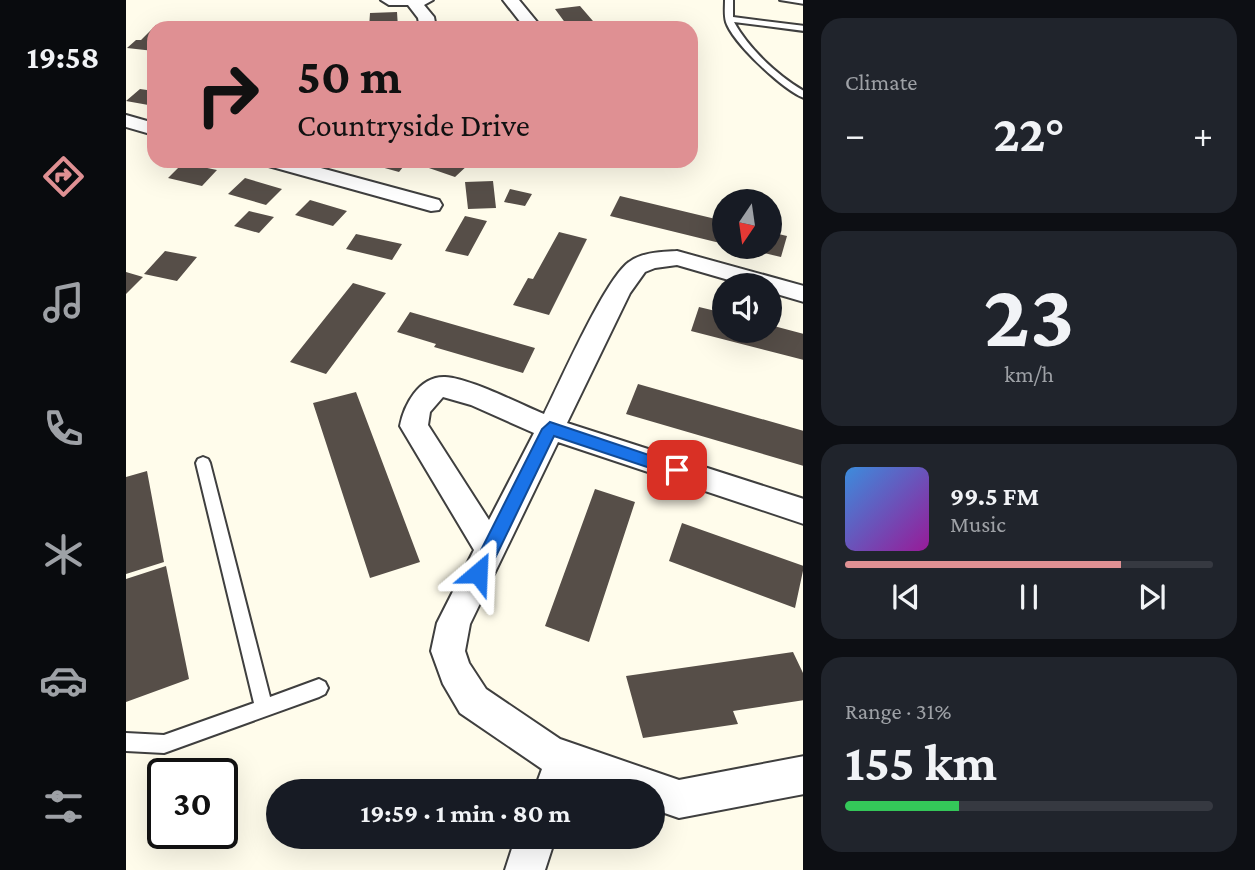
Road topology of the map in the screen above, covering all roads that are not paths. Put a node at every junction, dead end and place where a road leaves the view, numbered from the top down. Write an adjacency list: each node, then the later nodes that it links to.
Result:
1 (389, 0): 5 (street)
2 (511, 0): 9 (street)
3 (729, 0): 7 (lane)
4 (784, 0): 6 (lane)
5 (420, 1): 8 (street)
6 (803, 2)
7 (729, 19): 10 (lane); 11 (lane)
8 (427, 21)
9 (528, 21)
10 (803, 29)
11 (803, 95)
12 (126, 121): 13 (street)
13 (147, 127)
14 (297, 168): 15 (street)
15 (431, 205)
16 (803, 294): 17 (street)
17 (550, 429): 19 (street); 20 (street); 20 (street)
18 (203, 463): 22 (lane)
19 (803, 512)
20 (490, 548): 24 (street)
21 (319, 688): 22 (lane)
22 (264, 709): 23 (lane)
23 (126, 742)
24 (559, 775): 25 (street)
25 (803, 775)
26 (532, 849): 27 (street)
27 (525, 870)

